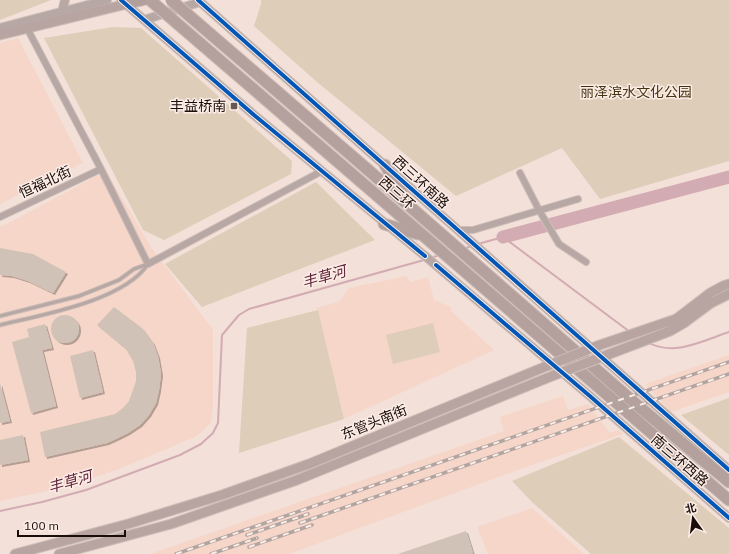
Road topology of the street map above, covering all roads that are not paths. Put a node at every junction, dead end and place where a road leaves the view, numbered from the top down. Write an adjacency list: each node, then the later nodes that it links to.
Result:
1 (65, 0): 8 (street)
2 (107, 0): 8 (street)
3 (144, 0): 7 (main road)
4 (150, 0): 23 (highway, 西三环, bridge)
5 (171, 0): 18 (highway, 西三环, bridge)
6 (199, 1): 9 (street); 13 (street, 西三环南路)
7 (124, 2): 9 (street); 11 (main road)
8 (62, 12): 10 (street)
9 (144, 20): 15 (street)
10 (0, 28)
11 (27, 28): 12 (main road); 14 (street)
12 (0, 35)
13 (385, 165): 18 (highway); 22 (street, 西三环南路)
14 (101, 169): 20 (street, 恒福北街); 25 (street)
15 (322, 171): 21 (street); 25 (street)
16 (520, 173): 19 (street)
17 (578, 199): 19 (street)
18 (410, 206): 32 (highway, 西三环)
19 (539, 210): 22 (street); 24 (street)
20 (0, 217)
21 (384, 224): 23 (highway); 34 (street, 南三环西路)
22 (458, 230): 30 (street, 西三环南路)
23 (422, 235): 33 (highway, 西三环)
24 (586, 262)
25 (148, 264): 28 (lane); 29 (lane)
26 (729, 284): 35 (main road, 东管头南街, bridge)
27 (729, 294): 36 (main road, 东管头南街, bridge)
28 (0, 316)
29 (0, 325)
30 (628, 381): 31 (street, 南三环西路)
31 (729, 470)
32 (729, 482)
33 (729, 500)
34 (729, 518)
35 (15, 554)
36 (59, 554)

